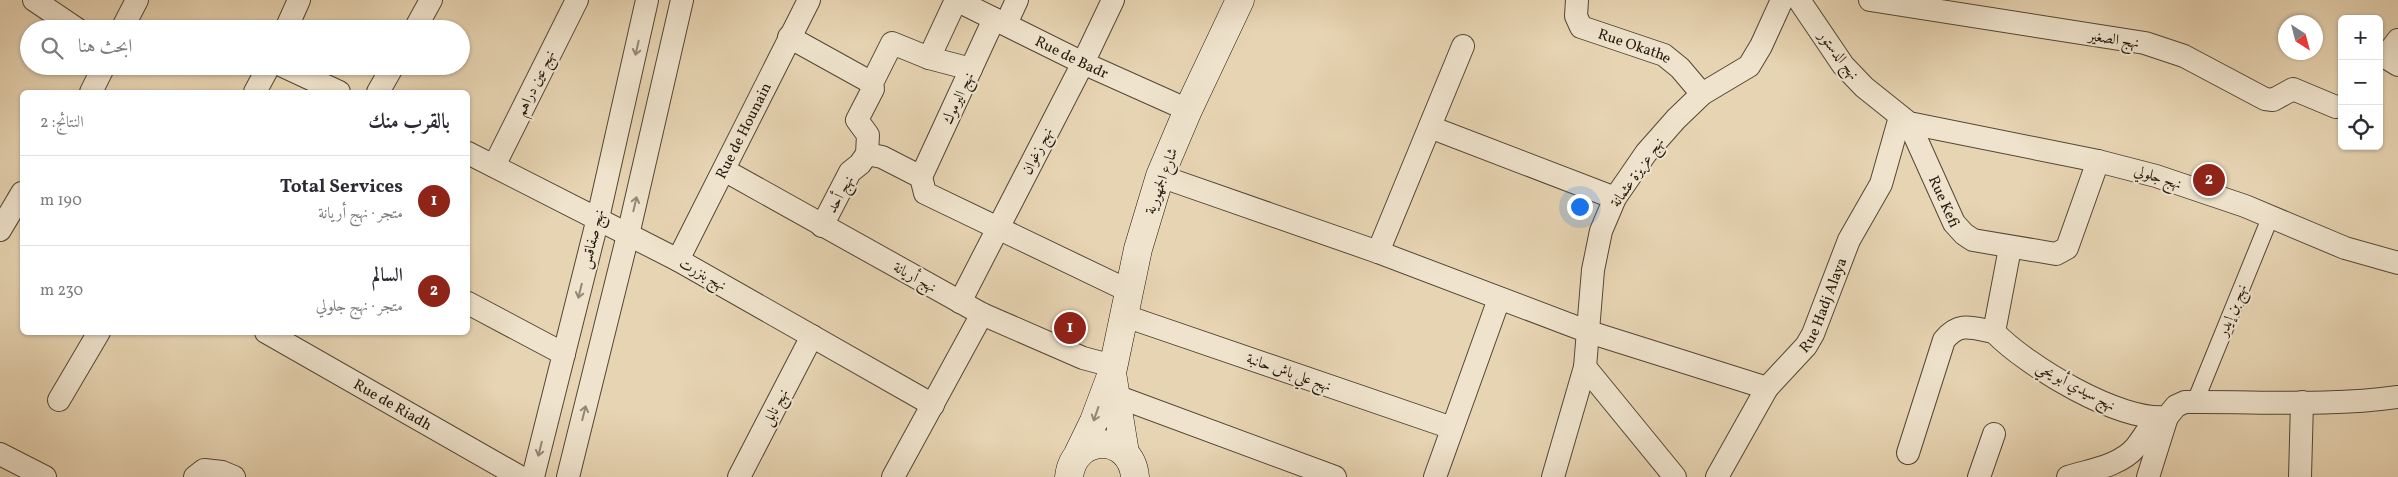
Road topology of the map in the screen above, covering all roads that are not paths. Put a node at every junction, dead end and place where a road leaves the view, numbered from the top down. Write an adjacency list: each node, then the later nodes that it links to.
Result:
1 (34, 0): 18 (street)
2 (137, 0): 19 (street)
3 (299, 0): 20 (street)
4 (431, 0): 21 (street)
5 (577, 0): 45 (street, نهج عين دراهم)
6 (648, 0): 51 (street, نهج صفاقس, one-way to 51)
7 (682, 0): 56 (street, one-way to 7)
8 (809, 0): 23 (street, Rue de Hounain)
9 (956, 0): 22 (street, Rue de Badr); 25 (street)
10 (1017, 0): 22 (street, نهج اليرموك)
11 (1113, 0): 26 (street, نهج زغوان)
12 (1240, 0): 39 (main road, شارع الجمهورية)
13 (1577, 0): 37 (street, Rue Okathe)
14 (1782, 0): 37 (street, نهج عزيزة عثمانة)
15 (1799, 0): 40 (street, نهج الدستور)
16 (1870, 0): 17 (street, نهج الصغير)
17 (1930, 4): 38 (street, نهج الصغير)
18 (64, 20)
19 (127, 20)
20 (290, 20)
21 (420, 20)
22 (1000, 22): 26 (street, Rue de Badr); 27 (street, نهج اليرموك)
23 (789, 37): 32 (street); 46 (street, Rue de Hounain)
24 (1463, 46): 41 (street)
25 (929, 58): 27 (street); 32 (street)
26 (1083, 63): 39 (street, Rue de Badr); 54 (street, نهج زغوان)
27 (971, 69): 48 (street, نهج اليرموك)
28 (100, 75): 33 (street)
29 (264, 75): 34 (street)
30 (302, 75): 35 (street)
31 (388, 75): 36 (street)
32 (872, 83): 43 (street)
33 (92, 90)
34 (256, 90)
35 (335, 90)
36 (379, 90)
37 (1702, 94): 49 (street, نهج عزيزة عثمانة)
38 (2338, 107)
39 (1188, 110): 47 (main road, شارع الجمهورية)
40 (1904, 120): 44 (street, نهج جلولي); 57 (street, Rue Kefi); 74 (street, Rue Hadj Alaya)
41 (1430, 128): 49 (street); 58 (street)
42 (470, 154): 45 (street, نهج بنزرت)
43 (867, 154): 48 (street); 53 (street, نهج أحد)
44 (2098, 161): 52 (street, نهج جلولي); 57 (street, Rue Kefi)
45 (494, 166): 51 (street, نهج بنزرت)
46 (724, 170): 53 (street, نهج أريانة); 59 (street, Rue de Hounain)
47 (1160, 176): 58 (street); 63 (main road, شارع الجمهورية)
48 (921, 177): 54 (street, نهج علي باش حانبة)
49 (1615, 198): 66 (street, نهج عزيزة عثمانة)
50 (15, 201): 55 (street)
51 (598, 218): 56 (street, نهج بنزرت); 71 (street, نهج صفاقس, one-way to 71)
52 (2270, 218): 60 (street, نهج جلولي); 77 (street, نهج بن إيدر)
53 (822, 226): 62 (street, نهج أريانة)
54 (998, 228): 62 (street, نهج زغوان); 63 (street, نهج علي باش حانبة)
55 (0, 230)
56 (628, 235): 59 (street, نهج بنزرت); 92 (street, one-way to 56)
57 (2010, 248): 67 (street)
58 (1378, 252): 61 (street)
59 (678, 260): 70 (street, نهج بنزرت)
60 (2398, 263)
61 (1499, 299): 66 (street); 81 (street)
62 (960, 302): 65 (street, نهج أريانة)
63 (1127, 303): 73 (main road, شارع الجمهورية); 81 (street, نهج علي باش حانبة)
64 (470, 304): 71 (street)
65 (982, 314): 73 (street, نهج أريانة); 79 (street)
66 (1589, 332): 72 (street, نهج عزيزة عثمانة); 74 (street)
67 (1994, 332): 80 (street, نهج سيدي أبو يحي); 83 (street)
68 (97, 335): 76 (street)
69 (271, 335): 90 (street, Rue de Riadh)
70 (812, 336): 79 (street, نهج بنزرت); 93 (street, نهج نابل)
71 (564, 354): 91 (street, نهج صفاقس, one-way to 91)
72 (1584, 367): 97 (street, نهج عزيزة عثمانة); 98 (street)
73 (1114, 378): 85 (main road); 86 (main road, شارع الجمهورية, one-way to 86); 95 (street, نهج أريانة)
74 (1767, 388): 99 (street, Rue Hadj Alaya)
75 (2398, 397): 78 (street)
76 (59, 400)
77 (2195, 402): 78 (street); 80 (street)
78 (2302, 402): 103 (street)
79 (933, 405): 94 (street)
80 (2161, 417): 101 (street); 102 (street)
81 (1452, 428): 96 (street)
82 (1994, 434): 100 (street)
83 (1908, 453)
84 (0, 454): 87 (street)
85 (1130, 465): 86 (main road)
86 (1073, 466)
87 (45, 477)
88 (195, 477): 89 (street)
89 (234, 477)
90 (520, 477)
91 (533, 477)
92 (568, 477)
93 (738, 477)
94 (893, 477)
95 (1335, 477)
96 (1435, 477)
97 (1553, 477)
98 (1675, 477)
99 (1717, 477)
100 (1979, 477)
101 (2068, 477)
102 (2148, 477)
103 (2300, 477)

